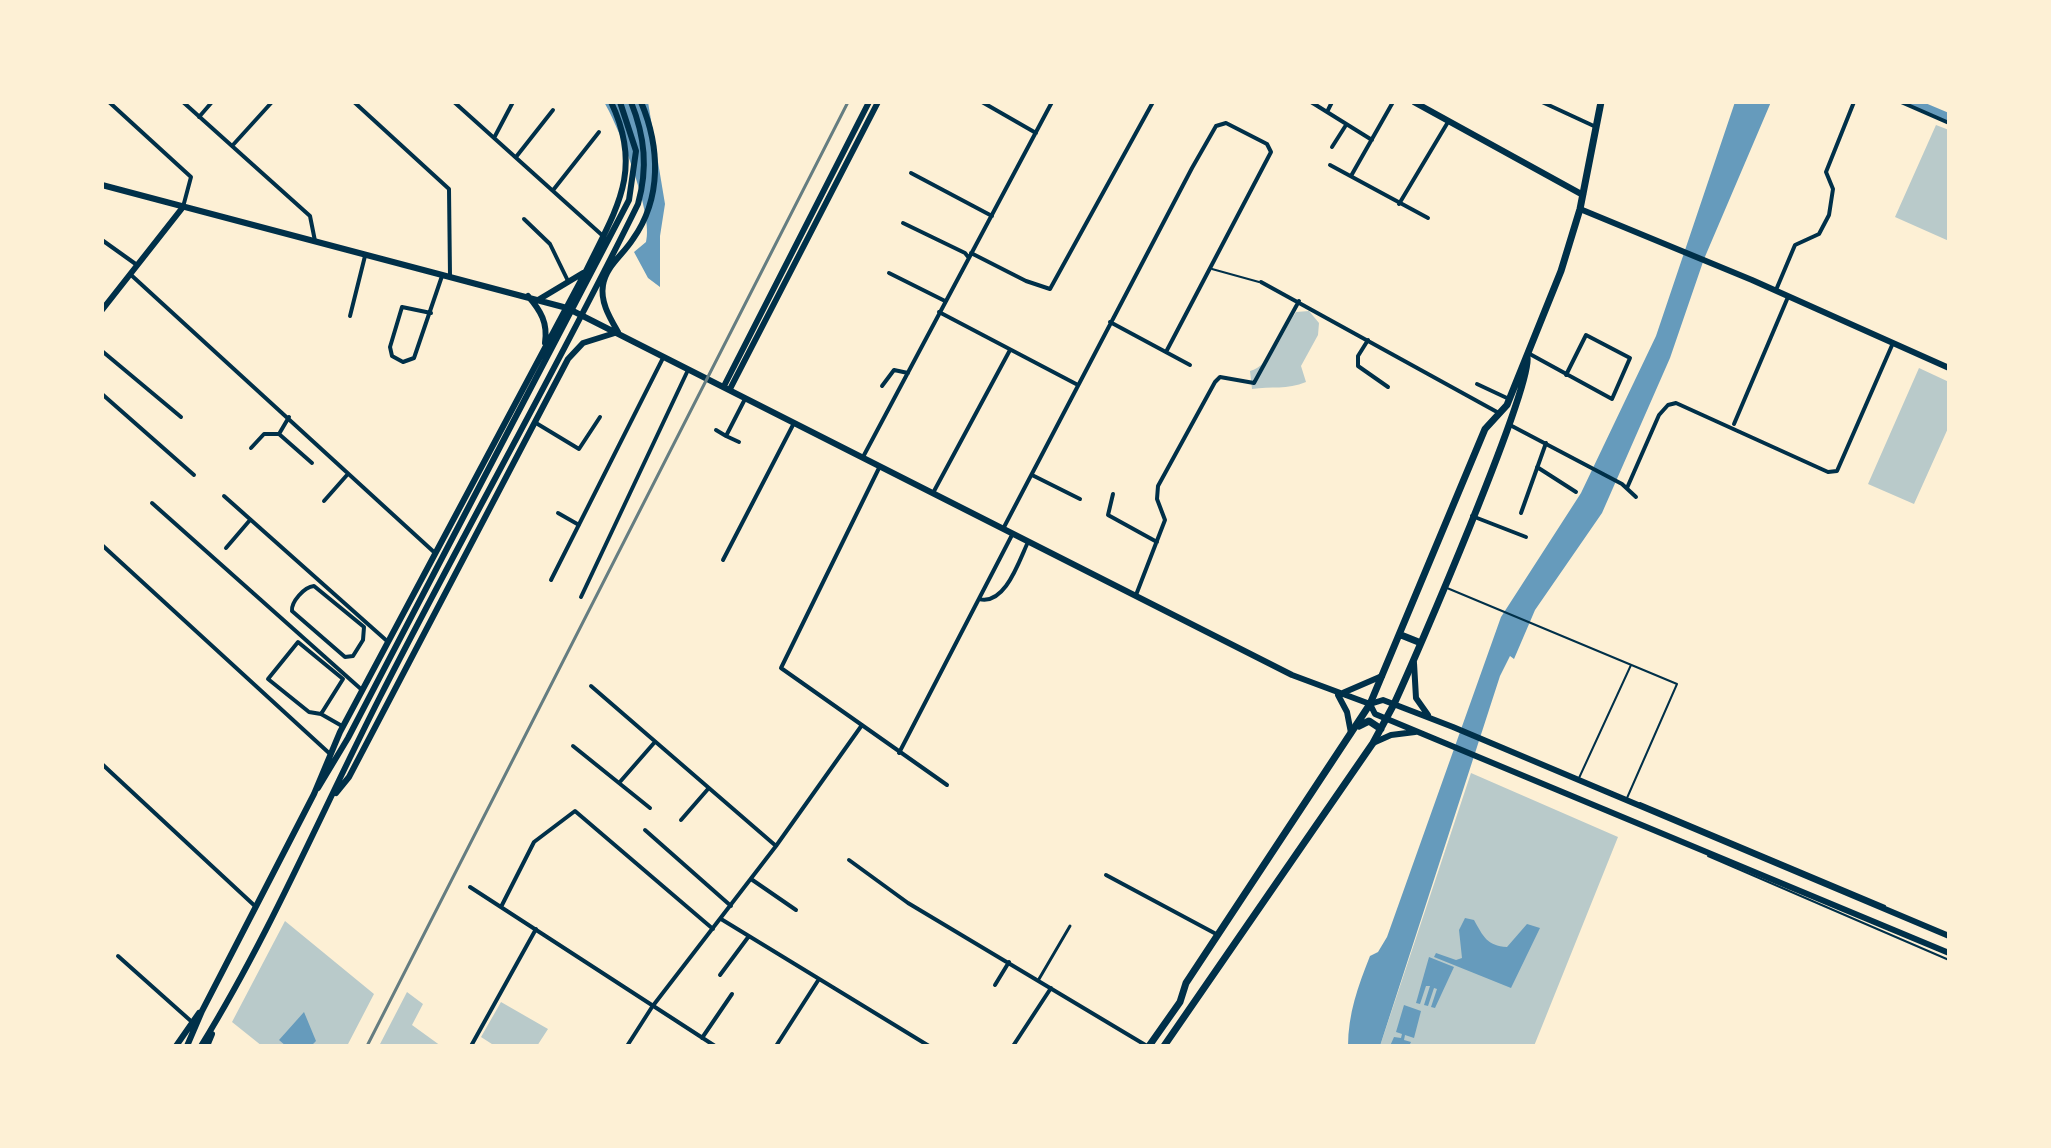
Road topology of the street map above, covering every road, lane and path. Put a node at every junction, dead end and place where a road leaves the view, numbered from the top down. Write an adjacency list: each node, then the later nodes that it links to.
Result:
1 (109, 102): 46 (street)
2 (183, 102): 27 (street)
3 (212, 102): 27 (street)
4 (272, 102): 36 (street)
5 (354, 102): 64 (street)
6 (454, 102): 34 (street)
7 (513, 102): 34 (street)
8 (611, 102): 49 (main road)
9 (620, 102): 183 (main road)
10 (631, 102): 184 (main road)
11 (641, 102): 53 (main road)
12 (869, 102): 96 (main road)
13 (878, 102): 96 (main road)
14 (982, 102): 33 (street)
15 (1052, 102): 33 (street)
16 (1153, 102): 58 (street)
17 (1311, 102): 26 (street)
18 (1332, 102): 26 (street)
19 (1393, 102): 35 (street)
20 (1414, 102): 28 (main road)
21 (1542, 102): 31 (street)
22 (1601, 102): 31 (main road)
23 (1854, 102): 67 (street)
24 (1901, 102): 29 (street)
25 (553, 110): 38 (street)
26 (1327, 112): 30 (street)
27 (199, 117): 36 (street)
28 (1448, 122): 44 (main road); 45 (street)
29 (1949, 123)
30 (1346, 125): 35 (street); 37 (street)
31 (1596, 127): 44 (main road)
32 (599, 132): 43 (street)
33 (1036, 133): 48 (street)
34 (494, 138): 38 (street)
35 (1372, 140): 41 (street)
36 (232, 146): 56 (street)
37 (1332, 147)
38 (516, 157): 43 (street)
39 (1330, 165): 41 (street)
40 (911, 173): 48 (street)
41 (1350, 177): 45 (street)
42 (102, 185): 46 (main road)
43 (554, 189): 54 (street)
44 (1583, 195): 47 (main road)
45 (1399, 204): 50 (street)
46 (183, 207): 56 (main road); 59 (main road)
47 (1580, 209): 67 (main road); 86 (main road)
48 (992, 216): 58 (street)
49 (613, 217): 53 (main road); 54 (main road)
50 (1428, 218)
51 (524, 219): 66 (street)
52 (903, 223): 58 (street)
53 (641, 225): 79 (main road)
54 (603, 236): 61 (main road)
55 (102, 240): 59 (street)
56 (315, 241): 57 (main road)
57 (366, 254): 64 (main road); 77 (street)
58 (970, 256): 71 (street)
59 (137, 265): 63 (main road)
60 (1210, 268): 65 (lane); 78 (street); 85 (street)
61 (586, 271): 66 (main road); 73 (main road)
62 (889, 273): 71 (street)
63 (130, 274): 74 (main road); 104 (street)
64 (446, 275): 68 (main road); 76 (street)
65 (1261, 282): 72 (street)
66 (569, 283): 70 (main road)
67 (1776, 291): 69 (main road)
68 (528, 296): 70 (main road); 84 (main road)
69 (1788, 296): 81 (main road); 109 (street)
70 (538, 300): 73 (main road)
71 (945, 301): 75 (street)
72 (1299, 301): 80 (street); 141 (street)
73 (567, 308): 79 (main road); 84 (main road)
74 (102, 310)
75 (939, 312): 82 (street); 91 (street)
76 (431, 313): 76 (street)
77 (350, 316)
78 (1110, 322): 85 (street); 94 (street)
79 (618, 332): 87 (main road); 106 (main road)
80 (1368, 340): 97 (street); 102 (street)
81 (1893, 343): 90 (main road); 123 (street)
82 (1010, 350): 94 (street); 125 (street)
83 (102, 351): 103 (street)
84 (544, 351): 100 (main road)
85 (1166, 352): 88 (street)
86 (1528, 355): 92 (street); 101 (main road); 108 (main road)
87 (664, 356): 89 (main road); 136 (street)
88 (1190, 365)
89 (689, 368): 96 (main road); 149 (street)
90 (1949, 368)
91 (908, 373): 95 (street); 116 (street)
92 (1566, 375): 92 (street)
93 (1477, 384): 101 (street)
94 (1078, 385): 122 (street)
95 (882, 386)
96 (727, 387): 99 (main road)
97 (1388, 387)
98 (102, 394): 120 (street)
99 (747, 397): 107 (main road); 112 (street)
100 (517, 399): 106 (main road); 144 (main road)
101 (1509, 399): 102 (main road)
102 (1497, 412): 151 (main road)
103 (181, 417)
104 (289, 417): 111 (street); 121 (street)
105 (600, 417): 106 (street)
106 (538, 419): 184 (main road)
107 (795, 421): 116 (main road); 145 (street)
108 (1508, 424): 114 (street); 134 (main road)
109 (1734, 424)
110 (716, 430): 112 (street)
111 (279, 434): 115 (street); 117 (street)
112 (726, 436): 113 (street)
113 (739, 442)
114 (1546, 443): 119 (street); 123 (street)
115 (251, 448)
116 (863, 457): 118 (main road)
117 (312, 463)
118 (880, 466): 125 (main road); 167 (street)
119 (1537, 467): 124 (street); 133 (street)
120 (194, 475)
121 (347, 475): 130 (street); 144 (street)
122 (1032, 475): 129 (street); 137 (street)
123 (1624, 486): 128 (street)
124 (1576, 492)
125 (933, 493): 137 (main road)
126 (1113, 494): 141 (street)
127 (224, 496): 135 (street)
128 (1636, 497)
129 (1080, 499)
130 (324, 501)
131 (152, 503): 155 (street)
132 (558, 513): 136 (street)
133 (1521, 513)
134 (1472, 516): 139 (street); 147 (main road)
135 (250, 520): 143 (street); 153 (street)
136 (579, 525): 146 (street)
137 (1003, 529): 138 (main road)
138 (1012, 534): 140 (main road); 150 (street)
139 (1526, 537)
140 (1028, 542): 148 (main road); 150 (street)
141 (1157, 542): 148 (street)
142 (102, 545): 175 (street)
143 (226, 548)
144 (435, 553): 153 (main road)
145 (723, 560)
146 (551, 580)
147 (1444, 586): 154 (main road); 157 (lane)
148 (1136, 595): 161 (main road)
149 (581, 597)
150 (979, 599): 176 (street)
151 (1401, 635): 154 (main road); 158 (main road)
152 (321, 638): 152 (street); 155 (street)
153 (387, 641): 160 (main road)
154 (1421, 643): 156 (main road)
155 (316, 649): 160 (street)
156 (1414, 660): 163 (main road); 166 (main road)
157 (1631, 665): 179 (lane); 185 (lane)
158 (1384, 675): 161 (main road); 162 (main road)
159 (591, 686): 172 (street)
160 (362, 690): 168 (main road)
161 (1338, 695): 162 (main road); 171 (main road)
162 (1370, 704): 163 (main road); 165 (main road); 171 (main road)
163 (1394, 704): 165 (main road); 166 (main road)
164 (321, 714): 164 (street); 168 (street)
165 (1387, 718): 169 (main road); 170 (main road)
166 (1430, 718): 179 (main road)
167 (862, 725): 176 (street); 190 (street)
168 (343, 727): 175 (main road)
169 (1381, 729): 173 (main road); 178 (main road)
170 (1423, 732): 173 (main road); 191 (main road)
171 (1351, 733): 178 (main road)
172 (654, 743): 180 (street); 182 (street)
173 (1373, 743): 238 (main road)
174 (573, 746): 180 (street)
175 (329, 753): 183 (main road)
176 (899, 753): 181 (street)
177 (102, 764): 202 (street)
178 (1325, 772): 211 (main road)
179 (1579, 779): 185 (main road)
180 (619, 783): 187 (street)
181 (947, 785)
182 (708, 789): 188 (street); 190 (street)
183 (314, 794): 202 (main road)
184 (332, 799): 230 (main road)
185 (1626, 799): 186 (main road)
186 (1635, 803): 194 (main road); 205 (lane)
187 (650, 808)
188 (681, 820)
189 (645, 830): 201 (street)
190 (776, 846): 195 (street)
191 (1698, 847): 198 (main road); 216 (lane)
192 (849, 860): 217 (street)
193 (1106, 875): 211 (street)
194 (1804, 875): 196 (main road); 198 (main road)
195 (751, 879): 201 (street); 204 (street)
196 (1818, 881): 199 (main road); 200 (main road)
197 (470, 887): 203 (street)
198 (1798, 889): 199 (main road)
199 (1811, 895): 207 (main road)
200 (1875, 905): 205 (main road); 207 (main road)
201 (731, 906): 206 (street)
202 (256, 907): 225 (main road)
203 (501, 907): 209 (street); 210 (street)
204 (796, 910)
205 (1902, 916): 213 (main road)
206 (721, 919): 210 (street); 212 (street)
207 (1868, 919): 214 (main road)
208 (1070, 926): 220 (street)
209 (536, 929): 224 (street); 231 (street)
210 (713, 929): 224 (street)
211 (1218, 935): 237 (main road)
212 (749, 936): 218 (street); 219 (street)
213 (1949, 936)
214 (1949, 953)
215 (118, 956): 226 (street)
216 (1949, 960)
217 (1009, 962): 220 (street); 221 (street)
218 (720, 975)
219 (819, 979): 234 (street); 235 (street)
220 (1039, 979): 222 (street)
221 (995, 985)
222 (1052, 988): 236 (street); 237 (street)
223 (732, 994): 227 (street)
224 (652, 1007): 227 (street); 232 (street)
225 (202, 1011): 226 (main road); 229 (main road)
226 (192, 1022): 228 (main road)
227 (702, 1038): 233 (street)
228 (176, 1046)
229 (187, 1046)
230 (204, 1046)
231 (471, 1046)
232 (627, 1046)
233 (715, 1046)
234 (776, 1046)
235 (929, 1046)
236 (1013, 1046)
237 (1148, 1046)
238 (1164, 1046)

